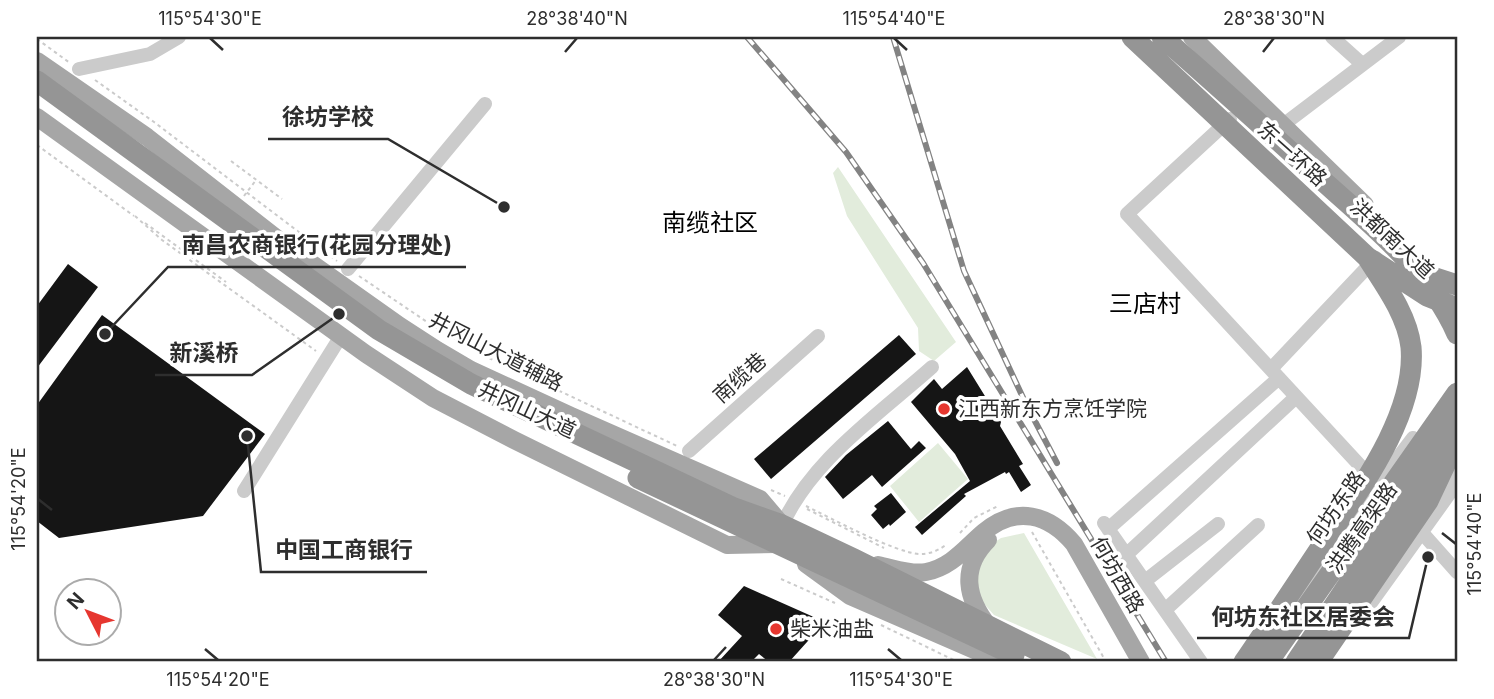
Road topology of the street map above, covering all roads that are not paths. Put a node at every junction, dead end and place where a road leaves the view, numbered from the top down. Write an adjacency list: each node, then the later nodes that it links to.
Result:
1 (179, 37): 12 (street)
2 (1113, 37): 18 (highway)
3 (1132, 37): 18 (highway, 东一环路)
4 (1140, 37): 18 (main road)
5 (1162, 37): 13 (highway, 东一环路)
6 (1170, 37): 13 (main road)
7 (1192, 37): 19 (main road, 洪都南大道)
8 (1332, 37): 11 (street)
9 (1399, 37): 11 (street)
10 (37, 61): 49 (main road, 井冈山大道辅路)
11 (1362, 64): 19 (street)
12 (79, 69)
13 (1204, 73): 22 (highway, 东一环路)
14 (37, 81): 49 (highway, 井冈山大道)
15 (37, 93): 49 (highway, 井冈山大道)
16 (485, 104): 21 (street)
17 (37, 117): 27 (main road)
18 (1223, 119): 20 (highway, 东一环路); 30 (street)
19 (1283, 125): 24 (main road, 洪都南大道)
20 (1372, 257): 25 (highway); 26 (main road, 洪都南大道); 30 (street); 61 (highway)
21 (348, 269)
22 (1420, 273): 23 (highway); 26 (highway, 东一环路)
23 (1457, 285)
24 (1457, 296)
25 (1457, 308)
26 (1457, 334)
27 (341, 336): 42 (street); 49 (main road)
28 (818, 336): 37 (street, 南缆巷)
29 (932, 367): 49 (street)
30 (1275, 374): 33 (street); 50 (street)
31 (1457, 382): 41 (street, 何坊东路)
32 (1457, 393): 63 (highway, 洪腾高架路)
33 (1296, 397): 41 (street); 50 (street)
34 (1457, 406): 43 (street, 何坊东路)
35 (1457, 423): 64 (highway, 洪腾高架路)
36 (1457, 435): 44 (highway)
37 (689, 451)
38 (1457, 460): 44 (highway)
39 (1457, 470): 48 (street)
40 (1457, 482): 48 (street)
41 (1378, 484): 43 (street); 62 (street, 何坊东路)
42 (244, 491)
43 (1391, 499): 48 (street); 63 (street, 何坊东路)
44 (1428, 501): 65 (highway)
45 (1020, 521): 51 (main road); 55 (main road); 56 (main road, 何坊西路)
46 (1219, 524): 53 (street)
47 (1258, 525): 54 (street)
48 (1419, 529): 52 (street); 65 (street); 66 (street)
49 (778, 534): 51 (highway, 井冈山大道); 57 (main road); 58 (highway, 井冈山大道)
50 (1126, 555): 53 (street)
51 (854, 559): 55 (highway, 井冈山大道)
52 (1457, 572)
53 (1145, 581): 54 (street)
54 (1165, 610): 60 (street)
55 (989, 626): 59 (highway, 井冈山大道)
56 (1135, 661)
57 (1002, 662)
58 (1031, 662)
59 (1062, 662)
60 (1202, 662)
61 (1244, 662)
62 (1256, 662)
63 (1271, 662)
64 (1296, 662)
65 (1320, 662)
66 (1329, 662)

